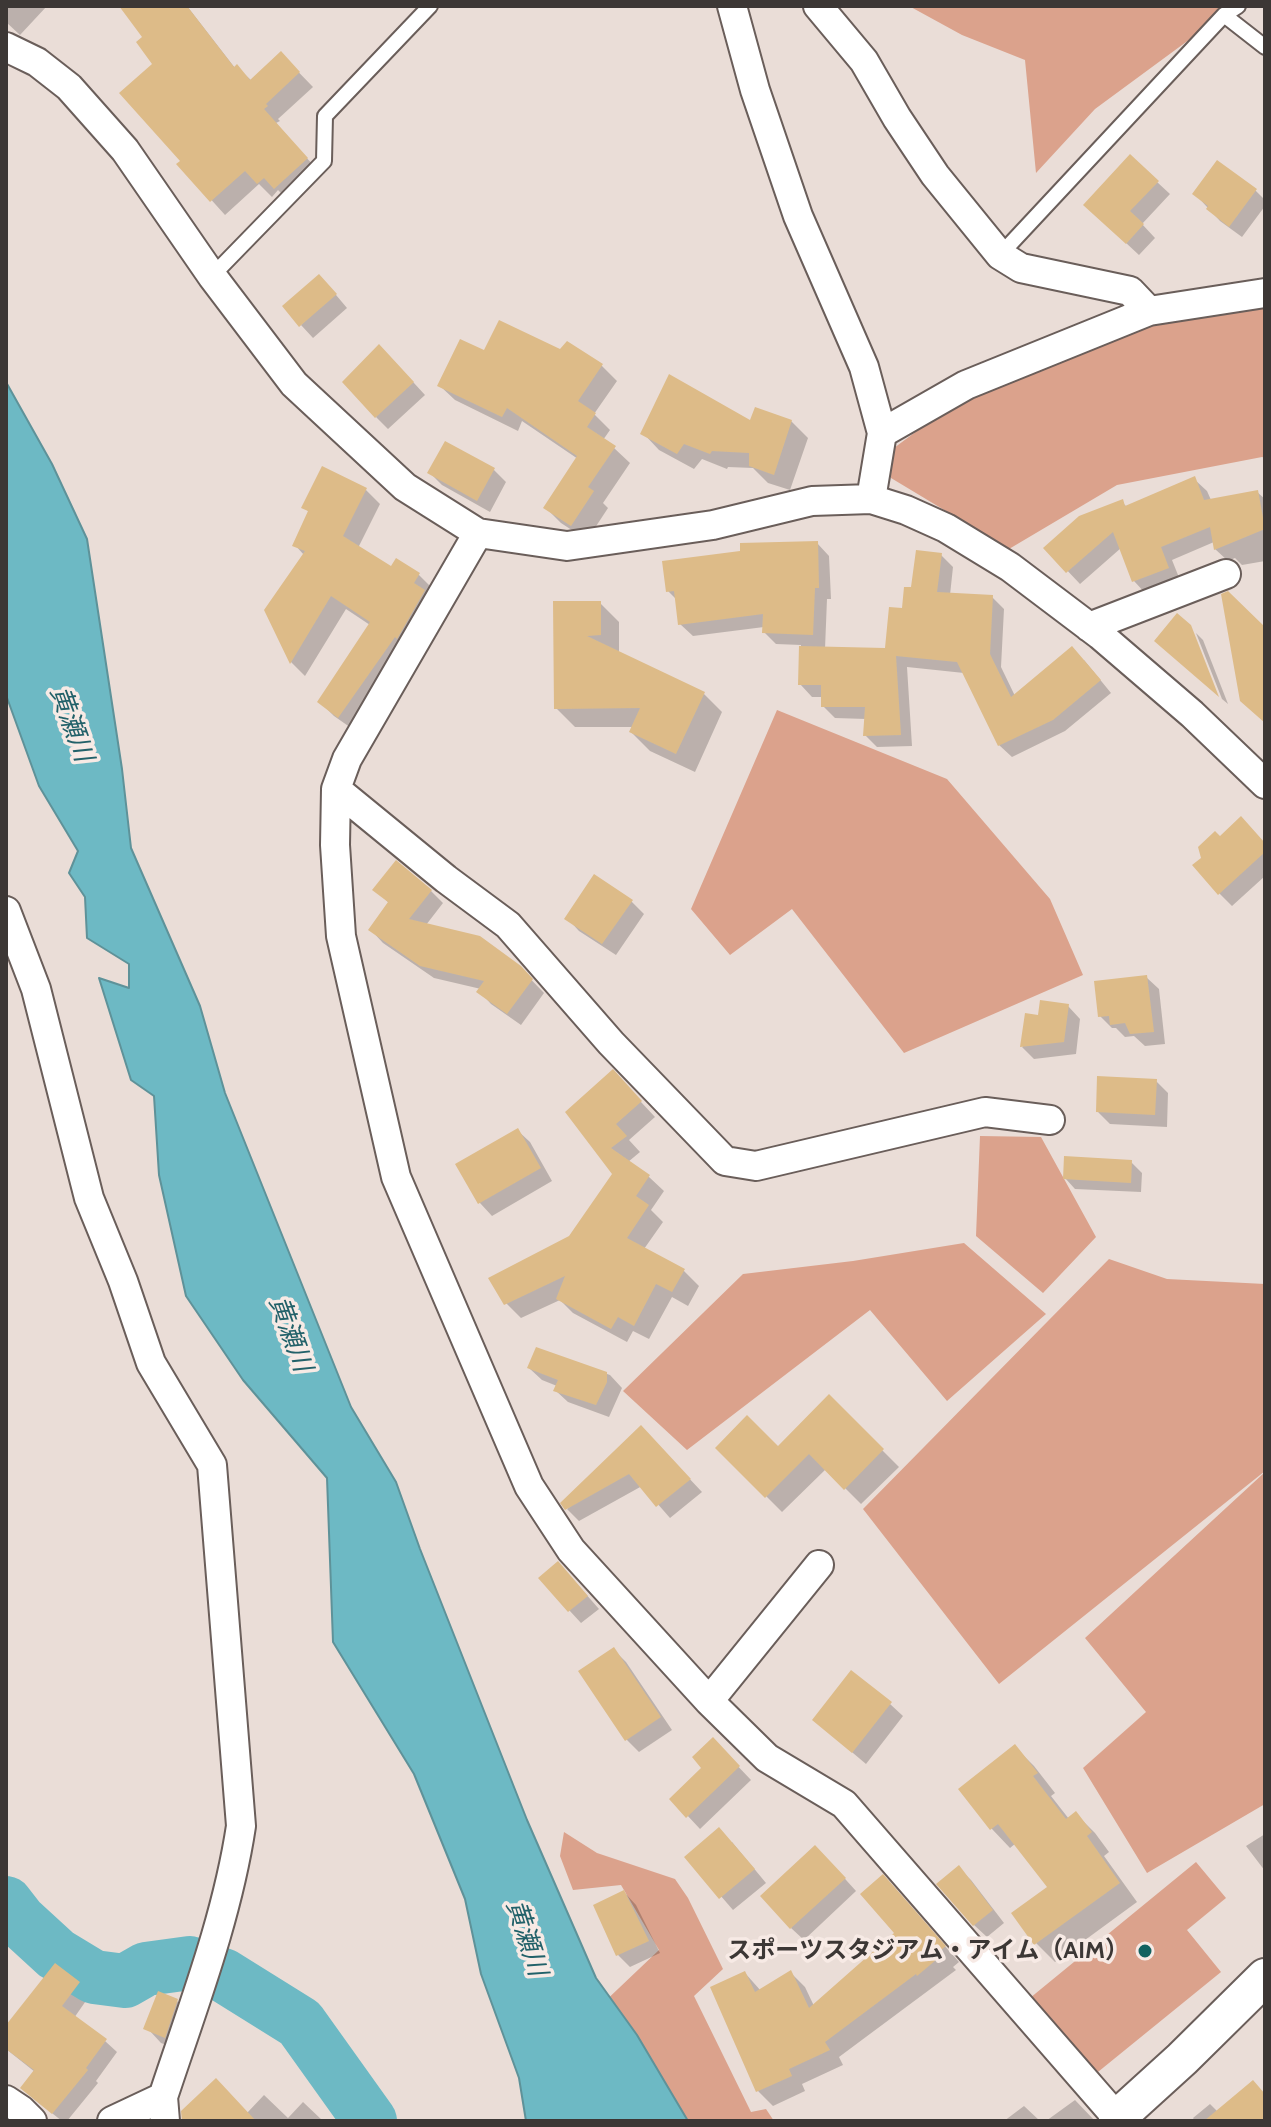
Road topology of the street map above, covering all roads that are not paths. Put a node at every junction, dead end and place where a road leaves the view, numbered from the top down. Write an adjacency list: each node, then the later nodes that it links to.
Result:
1 (430, 6): 9 (lane)
2 (732, 6): 12 (street)
3 (818, 6): 8 (street)
4 (1238, 6): 5 (lane)
5 (1224, 15): 7 (lane); 8 (lane)
6 (6, 47): 9 (street)
7 (1265, 47)
8 (1000, 255): 11 (street)
9 (212, 276): 14 (street)
10 (1265, 293): 11 (street)
11 (1149, 311): 12 (street)
12 (882, 433): 13 (street)
13 (871, 499): 14 (street); 16 (street)
14 (478, 533): 18 (street)
15 (1226, 574): 16 (street)
16 (1089, 627): 17 (street)
17 (1265, 784)
18 (336, 789): 20 (street); 22 (street)
19 (6, 911): 25 (street)
20 (1050, 1120)
21 (819, 1565): 22 (street)
22 (709, 1701): 26 (street)
23 (1265, 1977): 26 (street)
24 (6, 2100): 27 (street)
25 (164, 2109): 28 (street)
26 (1118, 2119)
27 (32, 2121)
28 (112, 2121)

